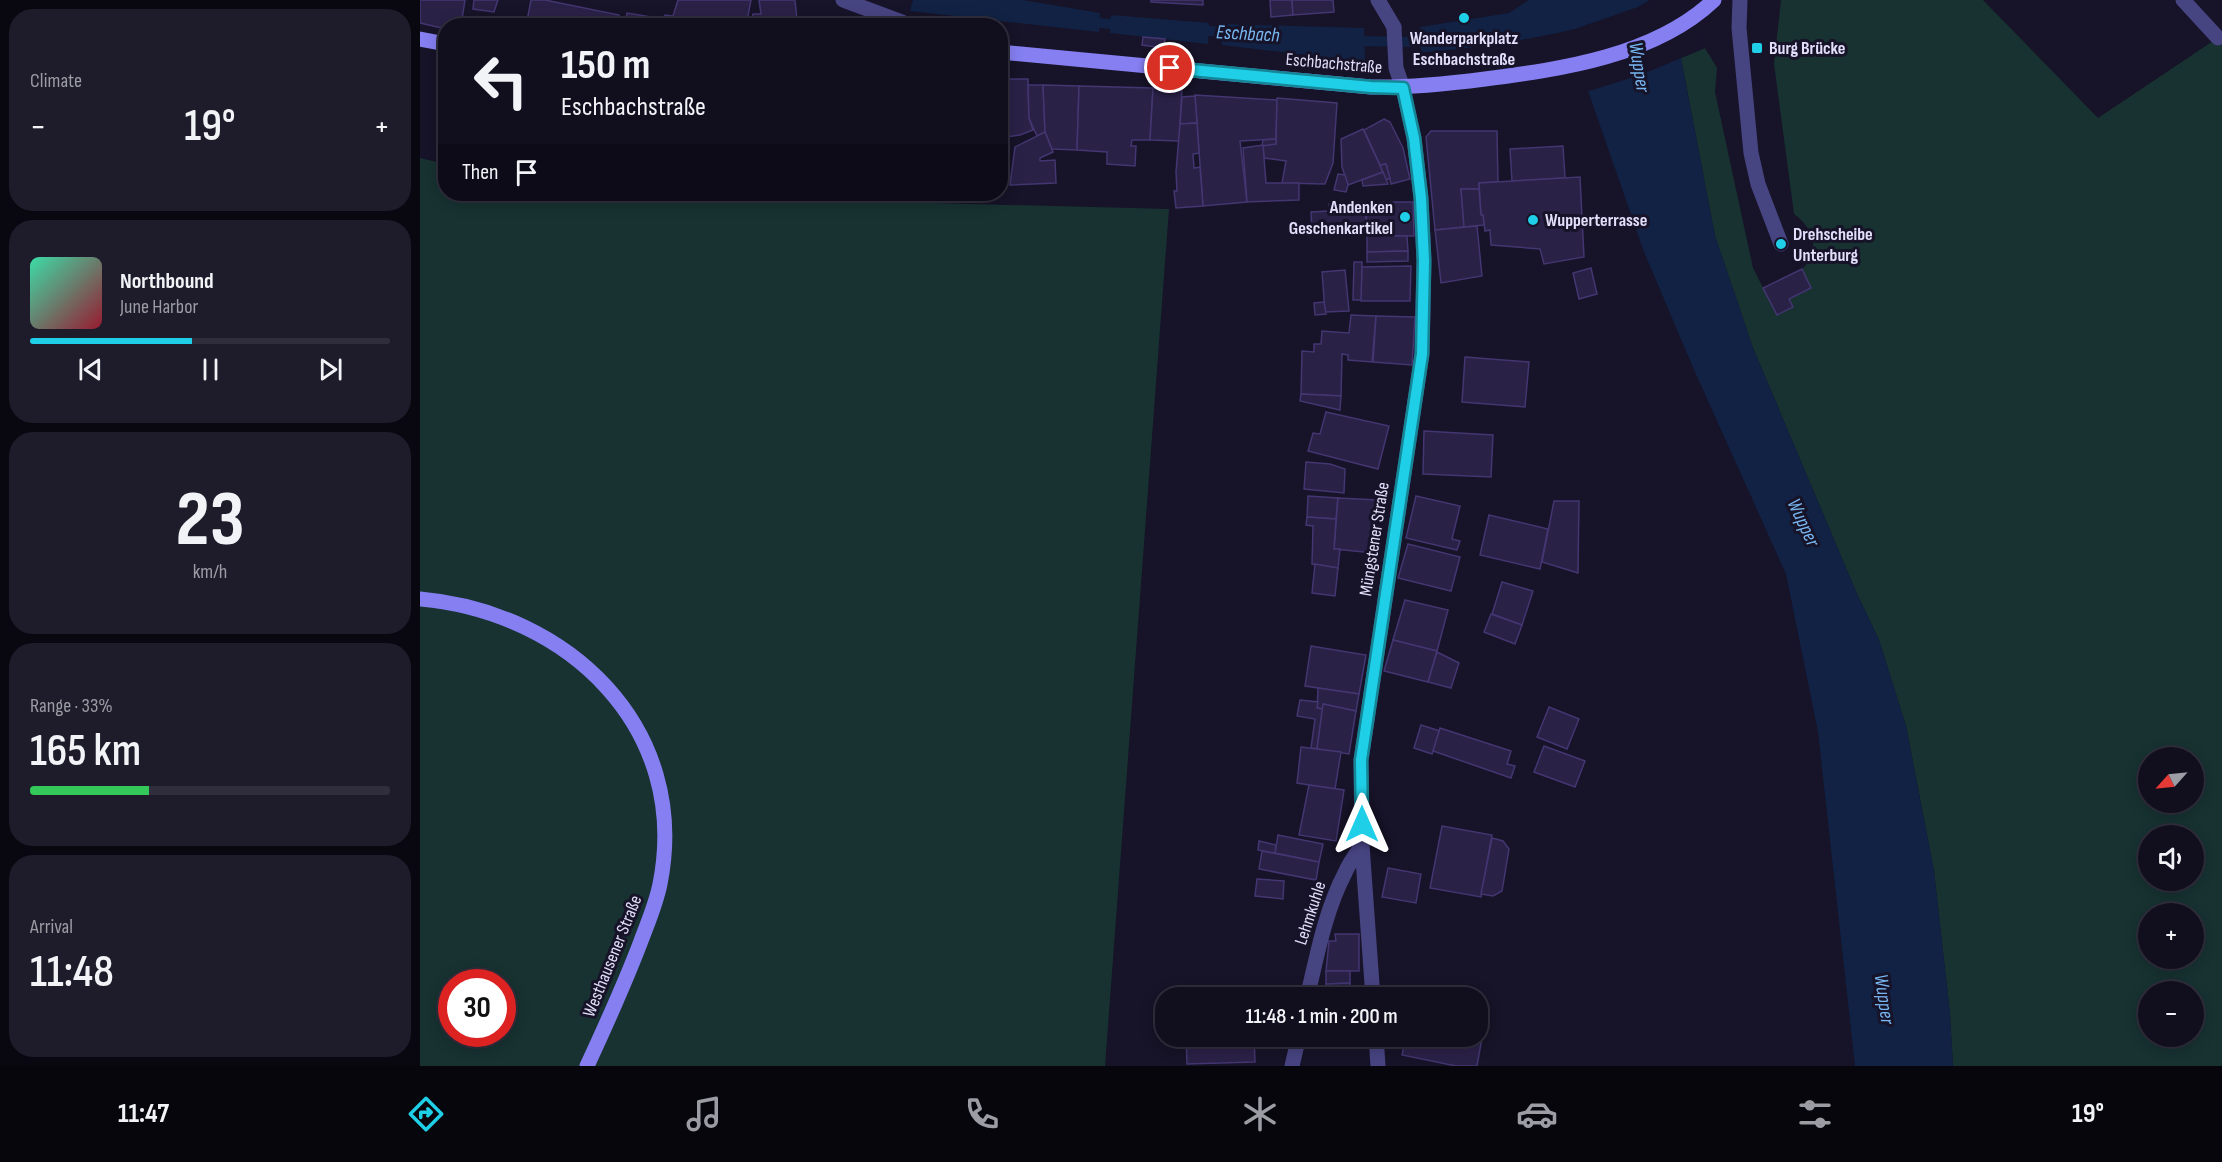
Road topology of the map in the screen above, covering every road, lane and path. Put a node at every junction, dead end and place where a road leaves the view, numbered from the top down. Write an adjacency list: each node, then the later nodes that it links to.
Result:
1 (843, 0): 6 (street)
2 (1378, 0): 11 (street, Müngstener Straße)
3 (1714, 0): 11 (main road, Eschbachstraße)
4 (1740, 0): 12 (street)
5 (2183, 0): 7 (street)
6 (891, 18)
7 (2218, 38)
8 (420, 39): 9 (main road)
9 (438, 42)
10 (1008, 53): 11 (main road, Eschbachstraße)
11 (1403, 88): 14 (street, Müngstener Straße)
12 (1781, 244)
13 (420, 598): 19 (main road, Westhausener Straße)
14 (1362, 845): 15 (street, Lehmkuhle); 16 (street, Müngstener Straße)
15 (1310, 987)
16 (1372, 987)
17 (1296, 1047): 20 (street)
18 (1377, 1047): 21 (street)
19 (587, 1066)
20 (1292, 1066)
21 (1378, 1066)

